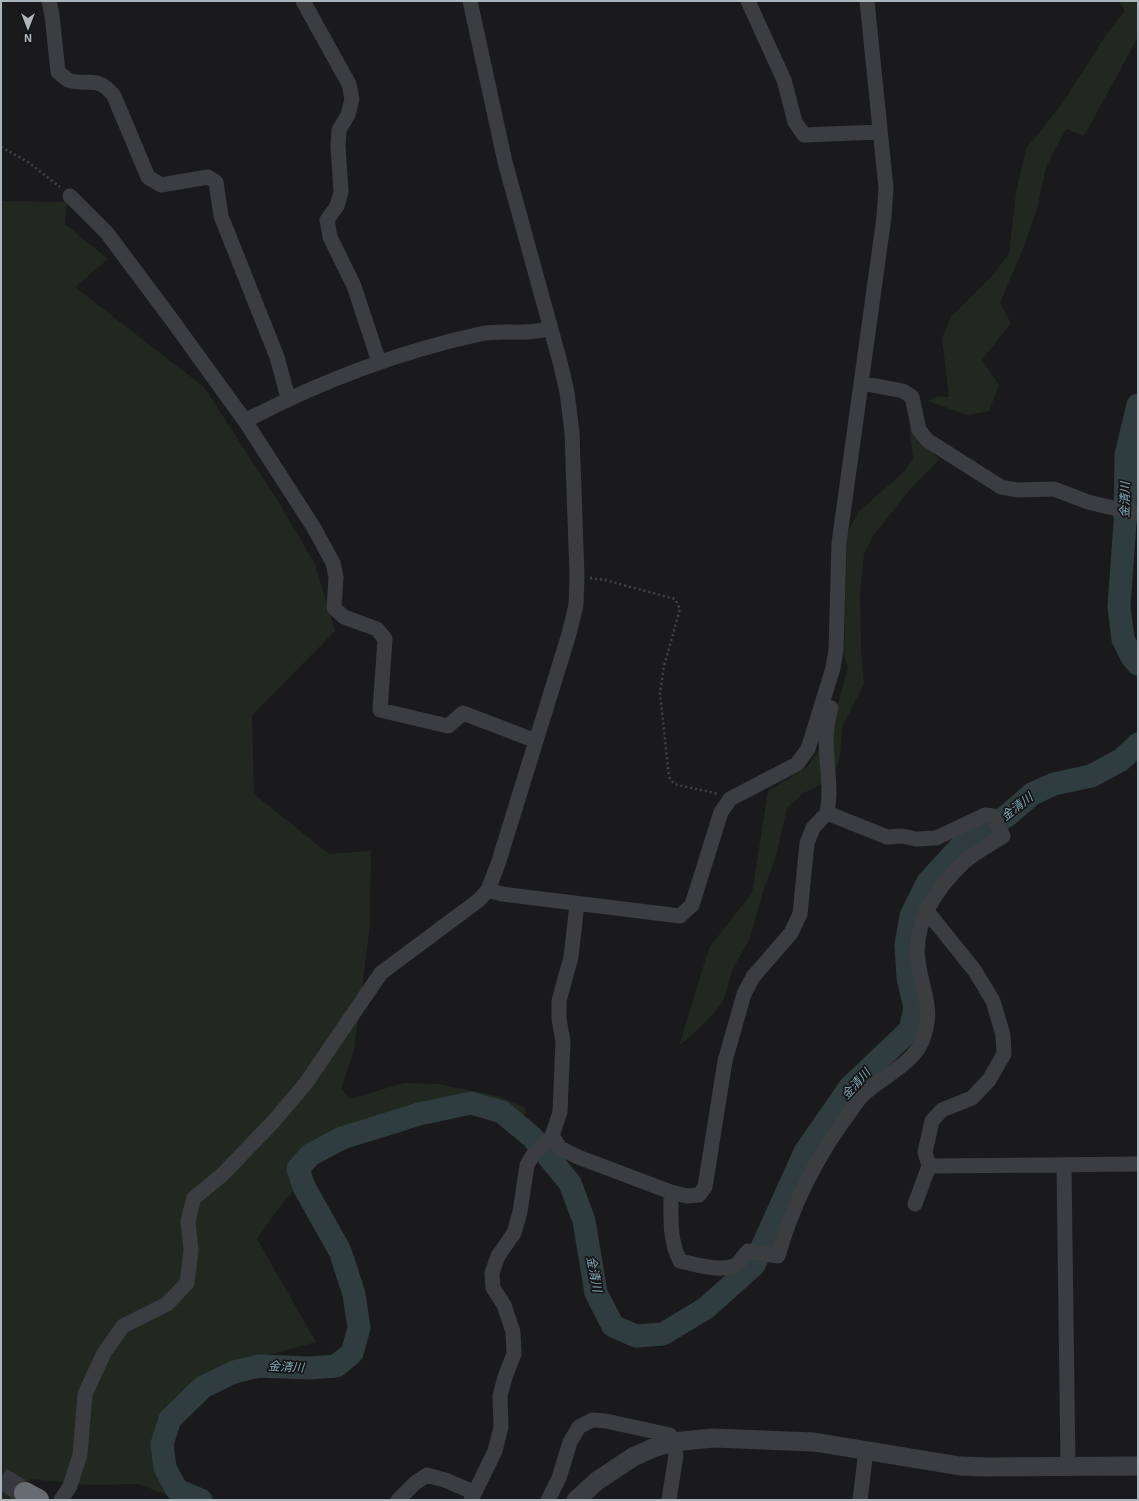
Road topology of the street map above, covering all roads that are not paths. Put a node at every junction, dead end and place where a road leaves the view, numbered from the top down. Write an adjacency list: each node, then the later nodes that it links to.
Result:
1 (49, 1): 11 (street)
2 (303, 1): 9 (street)
3 (470, 1): 8 (street)
4 (748, 1): 6 (street)
5 (867, 1): 6 (street)
6 (880, 132): 10 (street)
7 (70, 196): 12 (street)
8 (550, 328): 9 (street); 15 (street)
9 (378, 362): 11 (street)
10 (861, 383): 13 (street); 14 (street)
11 (288, 398): 12 (street)
12 (245, 422): 15 (street)
13 (1136, 514)
14 (833, 668): 16 (street); 18 (street)
15 (536, 741): 17 (street)
16 (827, 813): 19 (street); 24 (street)
17 (488, 890): 18 (street); 31 (street)
18 (577, 904): 20 (street)
19 (926, 910): 23 (street); 24 (street)
20 (549, 1139): 24 (street); 30 (street)
21 (1138, 1164): 22 (street)
22 (1064, 1165): 23 (street); 29 (street)
23 (929, 1166): 25 (street)
24 (670, 1192)
25 (915, 1204)
26 (673, 1442): 27 (street); 33 (street); 34 (street); 35 (street)
27 (866, 1450): 29 (street); 36 (street)
28 (1138, 1466): 29 (street)
29 (1068, 1467)
30 (472, 1496): 32 (street)
31 (61, 1500)
32 (398, 1500)
33 (548, 1500)
34 (576, 1500)
35 (669, 1500)
36 (860, 1500)

